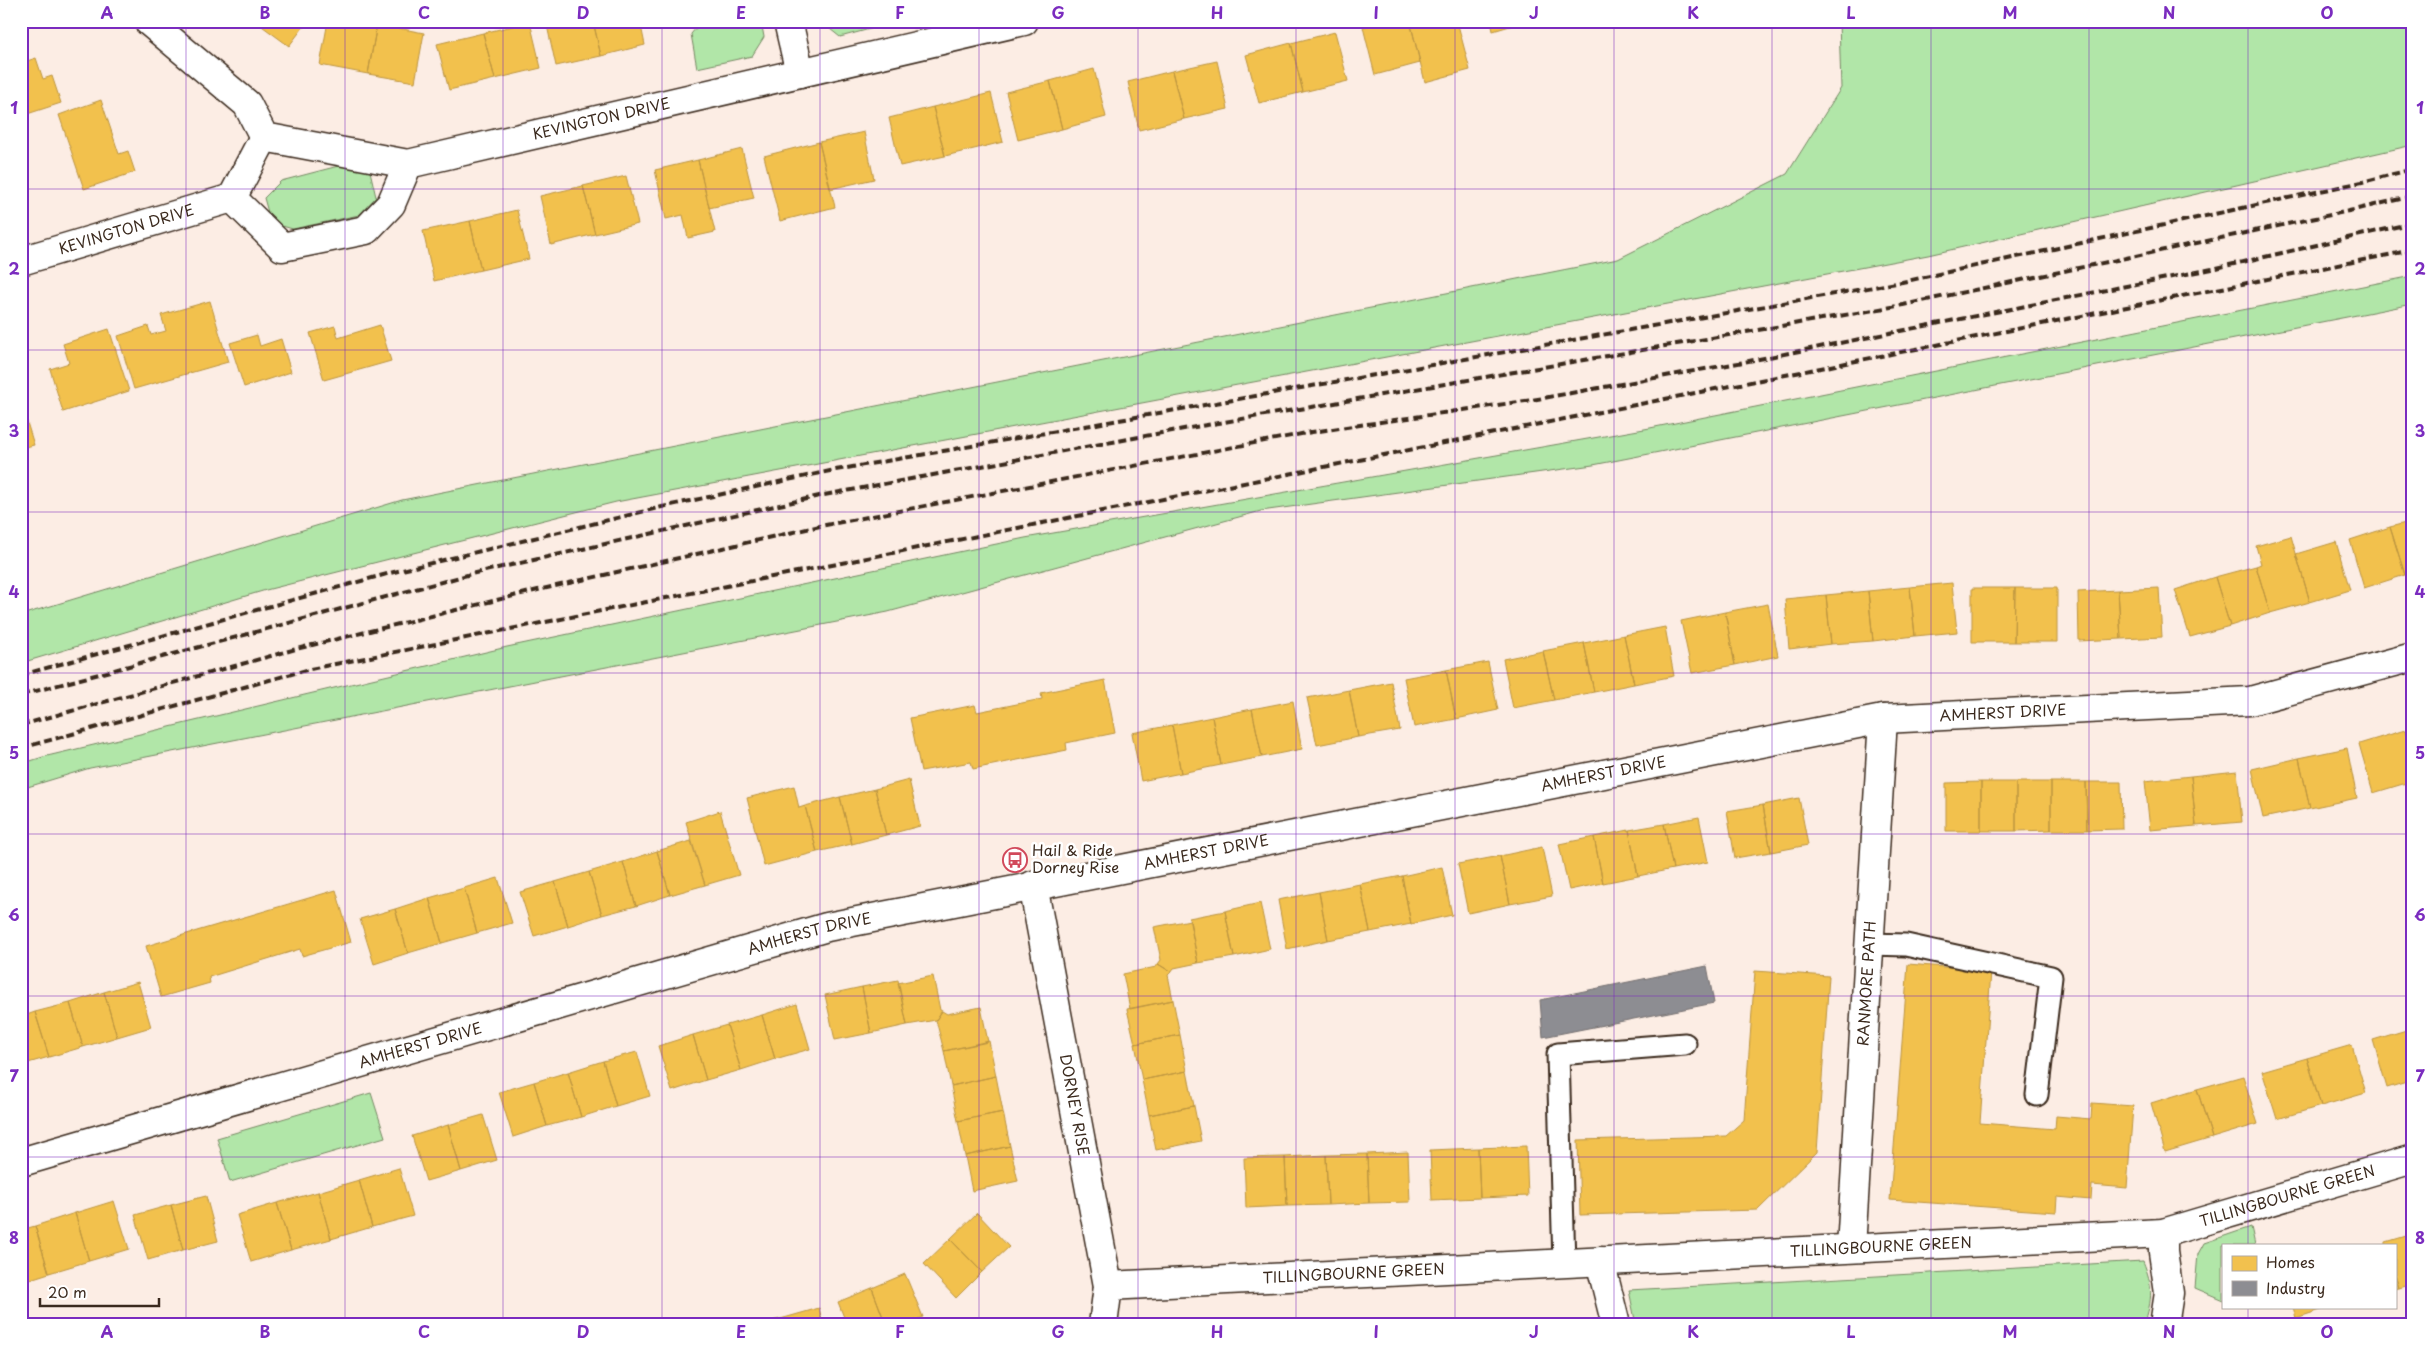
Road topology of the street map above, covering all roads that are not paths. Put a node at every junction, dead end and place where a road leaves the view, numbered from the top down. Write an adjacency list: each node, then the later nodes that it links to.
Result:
1 (148, 21): 5 (street)
2 (788, 21): 4 (street)
3 (1024, 21): 4 (street, KEVINGTON DRIVE)
4 (800, 73): 6 (street, KEVINGTON DRIVE)
5 (264, 137): 6 (street); 7 (street)
6 (408, 164): 7 (street)
7 (232, 198): 8 (street, KEVINGTON DRIVE)
8 (21, 261)
9 (2413, 657): 10 (street, AMHERST DRIVE)
10 (1883, 719): 11 (street, AMHERST DRIVE); 12 (street, RANMORE PATH)
11 (1033, 885): 16 (street, AMHERST DRIVE); 21 (street, DORNEY RISE)
12 (1870, 944): 14 (lane); 18 (street, RANMORE PATH)
13 (1685, 1044): 20 (lane)
14 (2038, 1095)
15 (2413, 1160): 17 (street, TILLINGBOURNE GREEN)
16 (21, 1162)
17 (2162, 1233): 18 (street, TILLINGBOURNE GREEN); 24 (street)
18 (1851, 1248): 19 (street, TILLINGBOURNE GREEN)
19 (1600, 1262): 20 (street, TILLINGBOURNE GREEN); 23 (street)
20 (1564, 1264): 21 (street, TILLINGBOURNE GREEN)
21 (1108, 1286): 22 (street, DORNEY RISE)
22 (1103, 1325)
23 (1616, 1325)
24 (2164, 1325)

